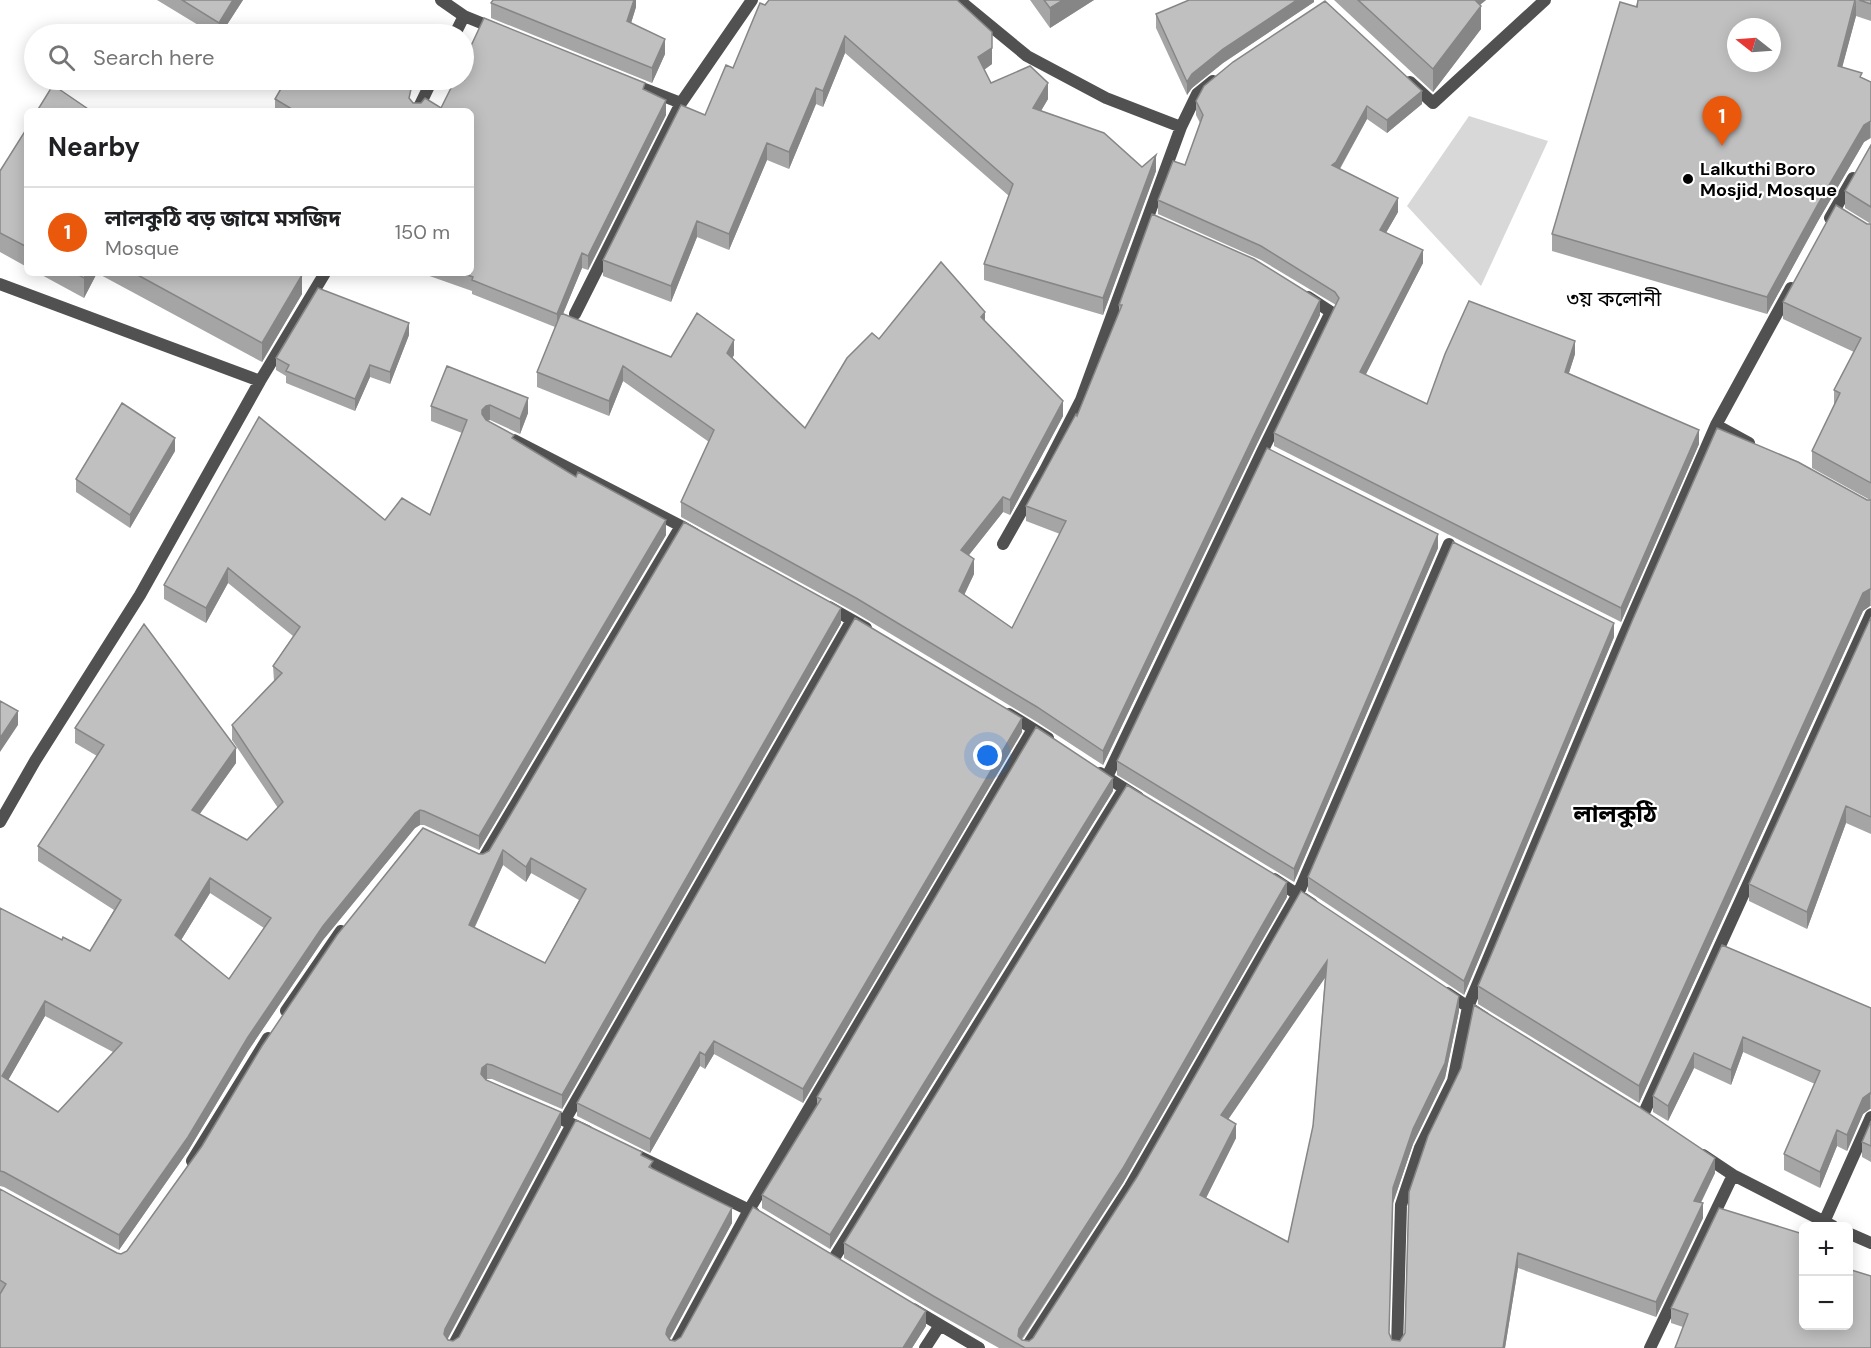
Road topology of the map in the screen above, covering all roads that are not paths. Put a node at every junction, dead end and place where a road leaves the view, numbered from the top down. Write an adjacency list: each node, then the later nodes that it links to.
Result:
1 (441, 0): 5 (street)
2 (752, 0): 12 (street)
3 (959, 0): 14 (street)
4 (1545, 0): 8 (street)
5 (464, 16): 6 (street); 7 (street)
6 (460, 24)
7 (507, 34)
8 (1398, 70)
9 (1221, 75): 14 (street)
10 (616, 77): 12 (street)
11 (427, 90): 13 (street)
12 (681, 103): 21 (street)
13 (418, 108)
14 (1181, 127): 28 (street)
15 (1860, 165): 16 (street)
16 (1825, 225)
17 (323, 276): 22 (street)
18 (1797, 278): 23 (street)
19 (0, 284): 22 (street)
20 (1295, 289): 38 (street)
21 (575, 314)
22 (260, 381): 41 (street)
23 (1716, 425): 25 (street); 48 (street)
24 (501, 434): 26 (street)
25 (1757, 448)
26 (681, 526): 27 (street); 42 (street)
27 (711, 542)
28 (1002, 544)
29 (1449, 544): 44 (street)
30 (822, 603): 32 (street)
31 (1871, 614): 51 (street)
32 (852, 620): 33 (street); 53 (street)
33 (872, 632)
34 (1003, 711): 35 (street)
35 (1033, 729): 36 (street); 59 (street)
36 (1061, 747)
37 (1088, 765): 38 (street)
38 (1107, 777): 39 (street)
39 (1124, 789): 40 (street); 65 (street)
40 (1145, 801)
41 (0, 822)
42 (461, 852)
43 (1267, 875): 44 (street)
44 (1298, 894): 45 (street); 72 (street)
45 (1326, 913)
46 (345, 926): 57 (street)
47 (1439, 988): 48 (street)
48 (1468, 1007): 49 (street); 73 (street)
49 (1497, 1025)
50 (532, 1106): 53 (street)
51 (1643, 1115)
52 (1871, 1117): 62 (street)
53 (568, 1122): 54 (street); 68 (street)
54 (593, 1134)
55 (624, 1149): 59 (street)
56 (1697, 1151): 58 (street)
57 (182, 1175)
58 (1733, 1175): 61 (street); 74 (street)
59 (749, 1210): 60 (street); 69 (street)
60 (768, 1221)
61 (1824, 1222)
62 (1829, 1222)
63 (1853, 1235): 64 (street)
64 (1871, 1243)
65 (833, 1260)
66 (901, 1301): 67 (street)
67 (940, 1325): 70 (street); 71 (street)
68 (452, 1348)
69 (674, 1348)
70 (925, 1348)
71 (979, 1348)
72 (1026, 1348)
73 (1397, 1348)
74 (1650, 1348)

